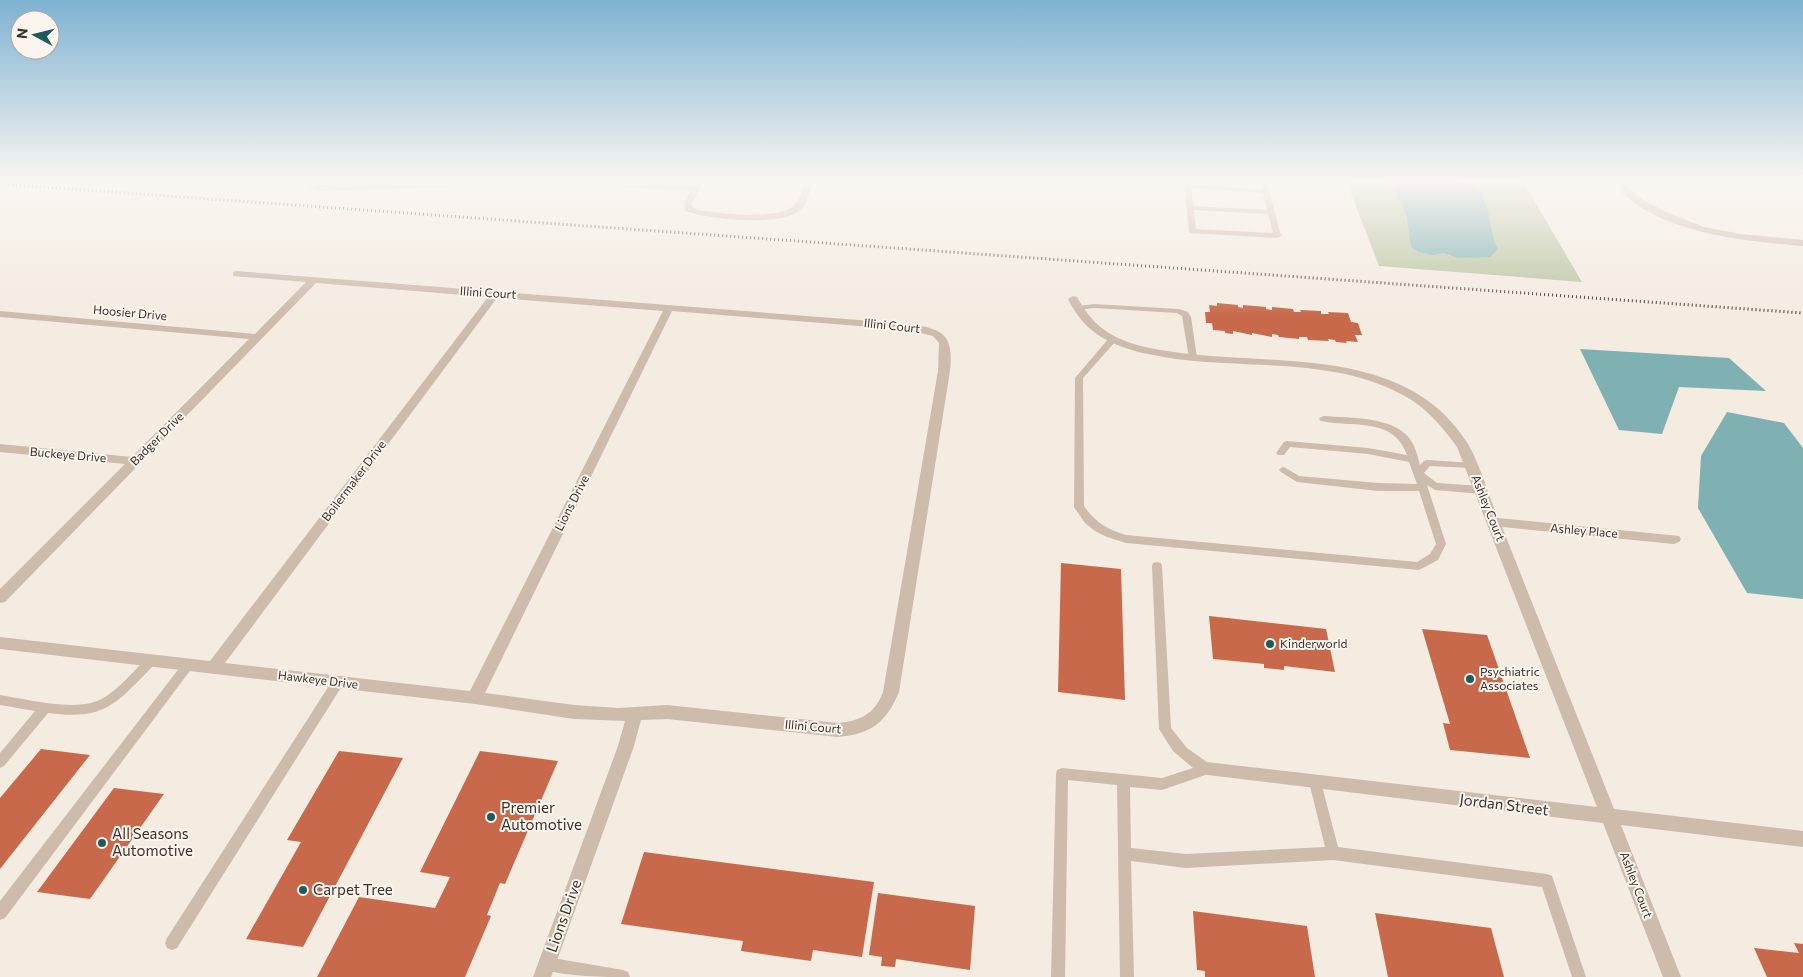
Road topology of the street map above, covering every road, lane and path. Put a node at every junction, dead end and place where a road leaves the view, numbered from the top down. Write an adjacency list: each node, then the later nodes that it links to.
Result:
1 (1192, 226): 2 (lane)
2 (1274, 226)
3 (1690, 226): 4 (street)
4 (1803, 243)
5 (236, 274): 6 (street, Illini Court)
6 (314, 280): 7 (street, Illini Court); 11 (street, Badger Drive)
7 (495, 294): 9 (street, Illini Court); 31 (street, Boilermaker Drive)
8 (1075, 304): 12 (street, Ashley Court); 13 (lane)
9 (670, 308): 33 (street, Lions Drive); 36 (street, Illini Court)
10 (0, 314): 11 (street, Hoosier Drive)
11 (258, 337): 18 (street, Badger Drive)
12 (1112, 340): 13 (street, Ashley Court); 22 (lane)
13 (1192, 358): 19 (street, Ashley Court)
14 (1324, 419): 17 (lane)
15 (0, 448): 18 (street, Buckeye Drive)
16 (1281, 453): 17 (lane)
17 (1413, 458): 21 (lane)
18 (135, 461): 27 (street, Badger Drive)
19 (1471, 465): 21 (lane); 23 (street, Ashley Court)
20 (1284, 470): 22 (lane)
21 (1418, 474): 22 (lane); 23 (lane)
22 (1422, 488)
23 (1481, 490): 24 (street, Ashley Court)
24 (1494, 522): 25 (street, Ashley Place); 41 (street, Ashley Court)
25 (1674, 539)
26 (1156, 566): 38 (lane)
27 (0, 598)
28 (0, 643): 29 (street, Hawkeye Drive)
29 (150, 661): 30 (street, Hawkeye Drive); 35 (lane)
30 (188, 665): 31 (street, Hawkeye Drive); 45 (lane)
31 (214, 668): 32 (street, Hawkeye Drive)
32 (338, 682): 33 (street, Hawkeye Drive); 46 (lane)
33 (475, 698): 36 (street, Hawkeye Drive)
34 (2, 704): 35 (lane)
35 (46, 706): 37 (lane)
36 (635, 714): 47 (street, Lions Drive)
37 (0, 762)
38 (1206, 769): 39 (lane); 40 (street, Jordan Street)
39 (1123, 781): 44 (lane); 49 (lane)
40 (1315, 782): 41 (street, Jordan Street); 43 (lane)
41 (1609, 817): 42 (street, Jordan Street); 52 (street, Ashley Court)
42 (1803, 840)
43 (1333, 853): 44 (lane); 51 (lane)
44 (1125, 854): 50 (lane)
45 (0, 913)
46 (172, 943)
47 (544, 970): 48 (lane)
48 (623, 977)
49 (1058, 977)
50 (1127, 977)
51 (1579, 977)
52 (1672, 977)

